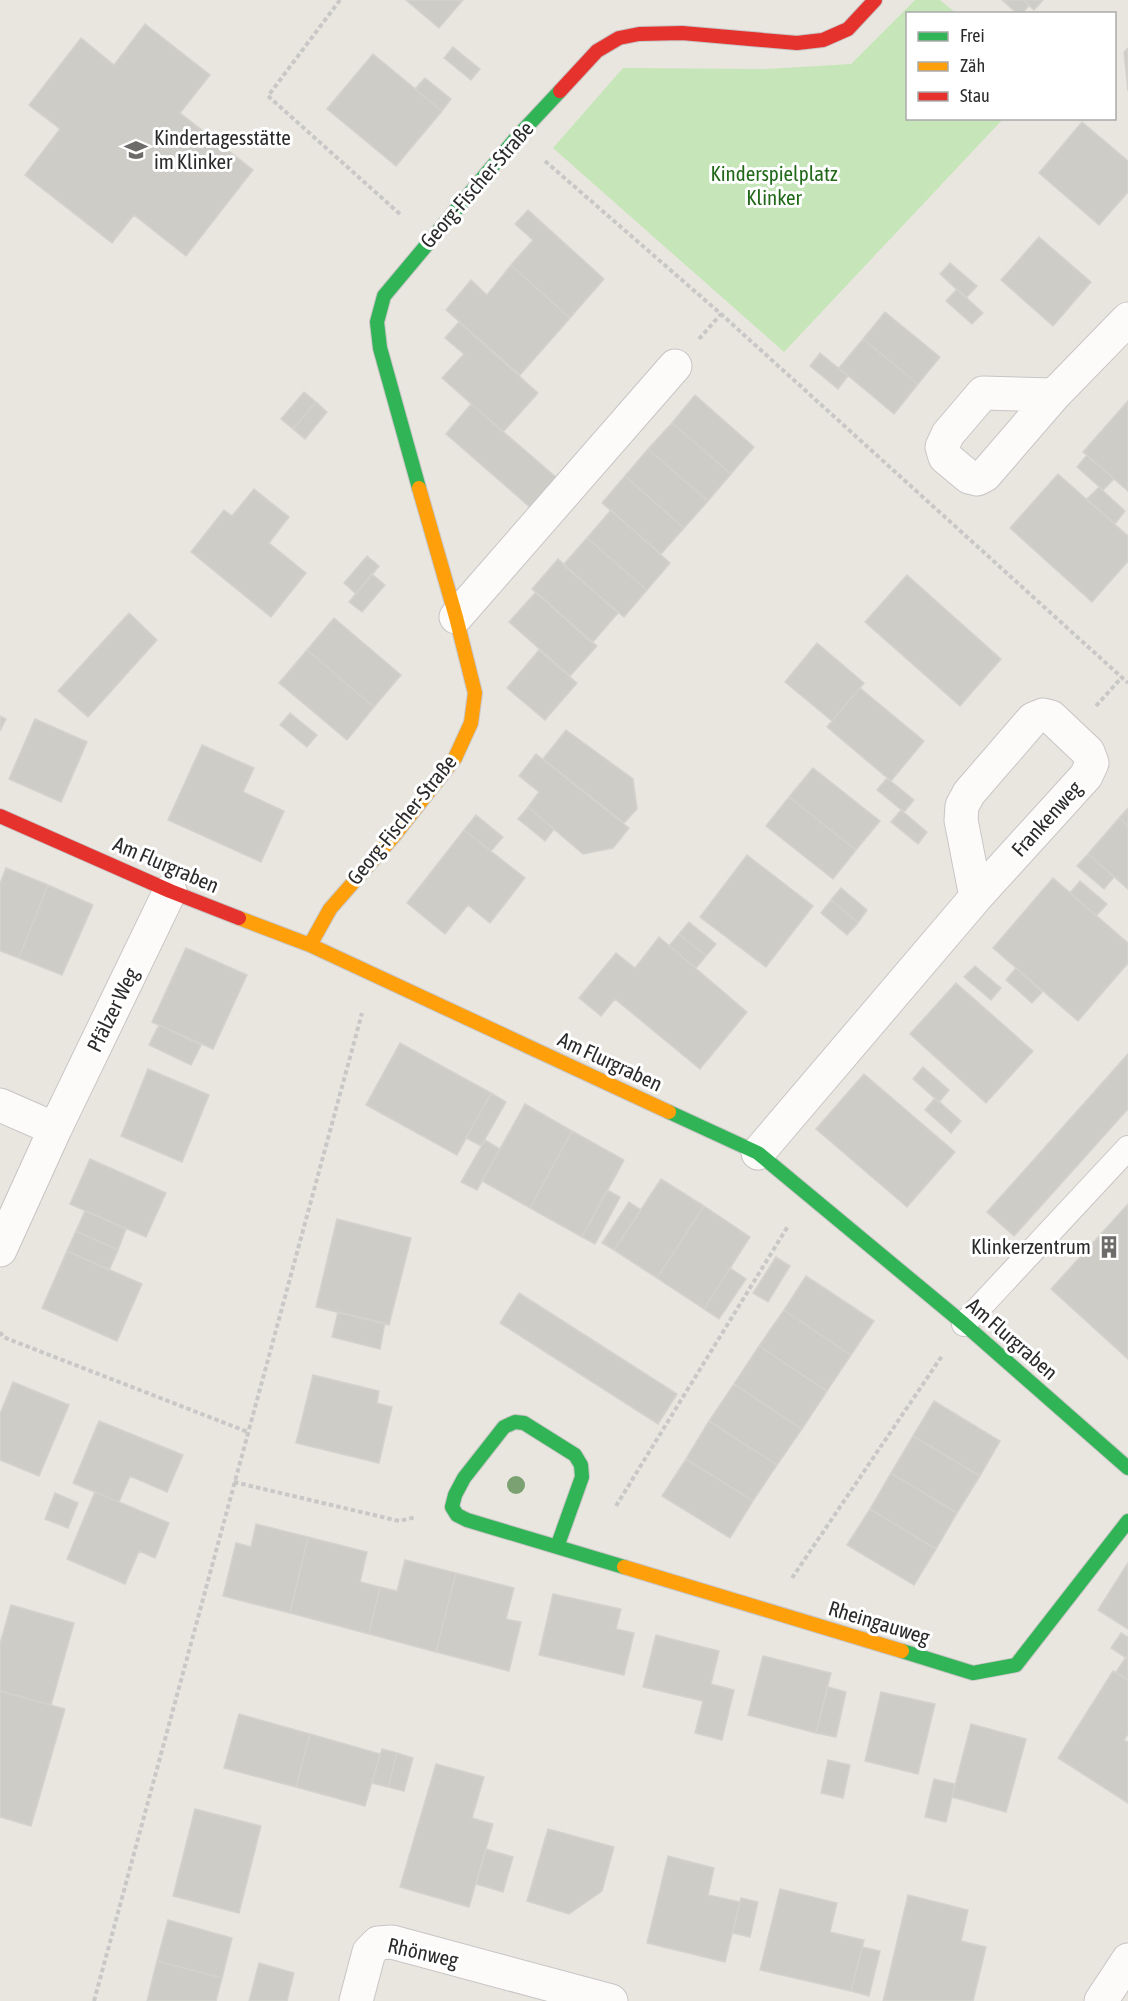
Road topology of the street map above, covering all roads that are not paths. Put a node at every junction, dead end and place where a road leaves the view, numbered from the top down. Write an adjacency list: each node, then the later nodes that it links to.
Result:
1 (875, 0): 5 (street, Georg-Fischer-Straße)
2 (1128, 319): 4 (street)
3 (675, 366): 5 (street)
4 (1054, 395)
5 (456, 617): 9 (street, Georg-Fischer-Straße)
6 (0, 816): 7 (street, Am Flurgraben)
7 (170, 891): 9 (street, Am Flurgraben); 11 (street, Pfälzer Weg)
8 (976, 897): 8 (street, Frankenweg); 13 (street, Frankenweg)
9 (310, 945): 13 (street, Am Flurgraben)
10 (0, 1105): 11 (street)
11 (55, 1129): 14 (street, Pfälzer Weg)
12 (1128, 1148): 15 (lane)
13 (758, 1153): 15 (street, Am Flurgraben)
14 (0, 1250)
15 (964, 1324): 16 (street, Am Flurgraben)
16 (1128, 1468)
17 (1128, 1521): 18 (street, Rheingauweg)
18 (557, 1547): 18 (street, Rheingauweg)
19 (1128, 1960): 23 (street)
20 (527, 1990): 21 (street, Rhönweg); 22 (street, Rhönweg)
21 (356, 2001)
22 (611, 2001)
23 (1101, 2001)

